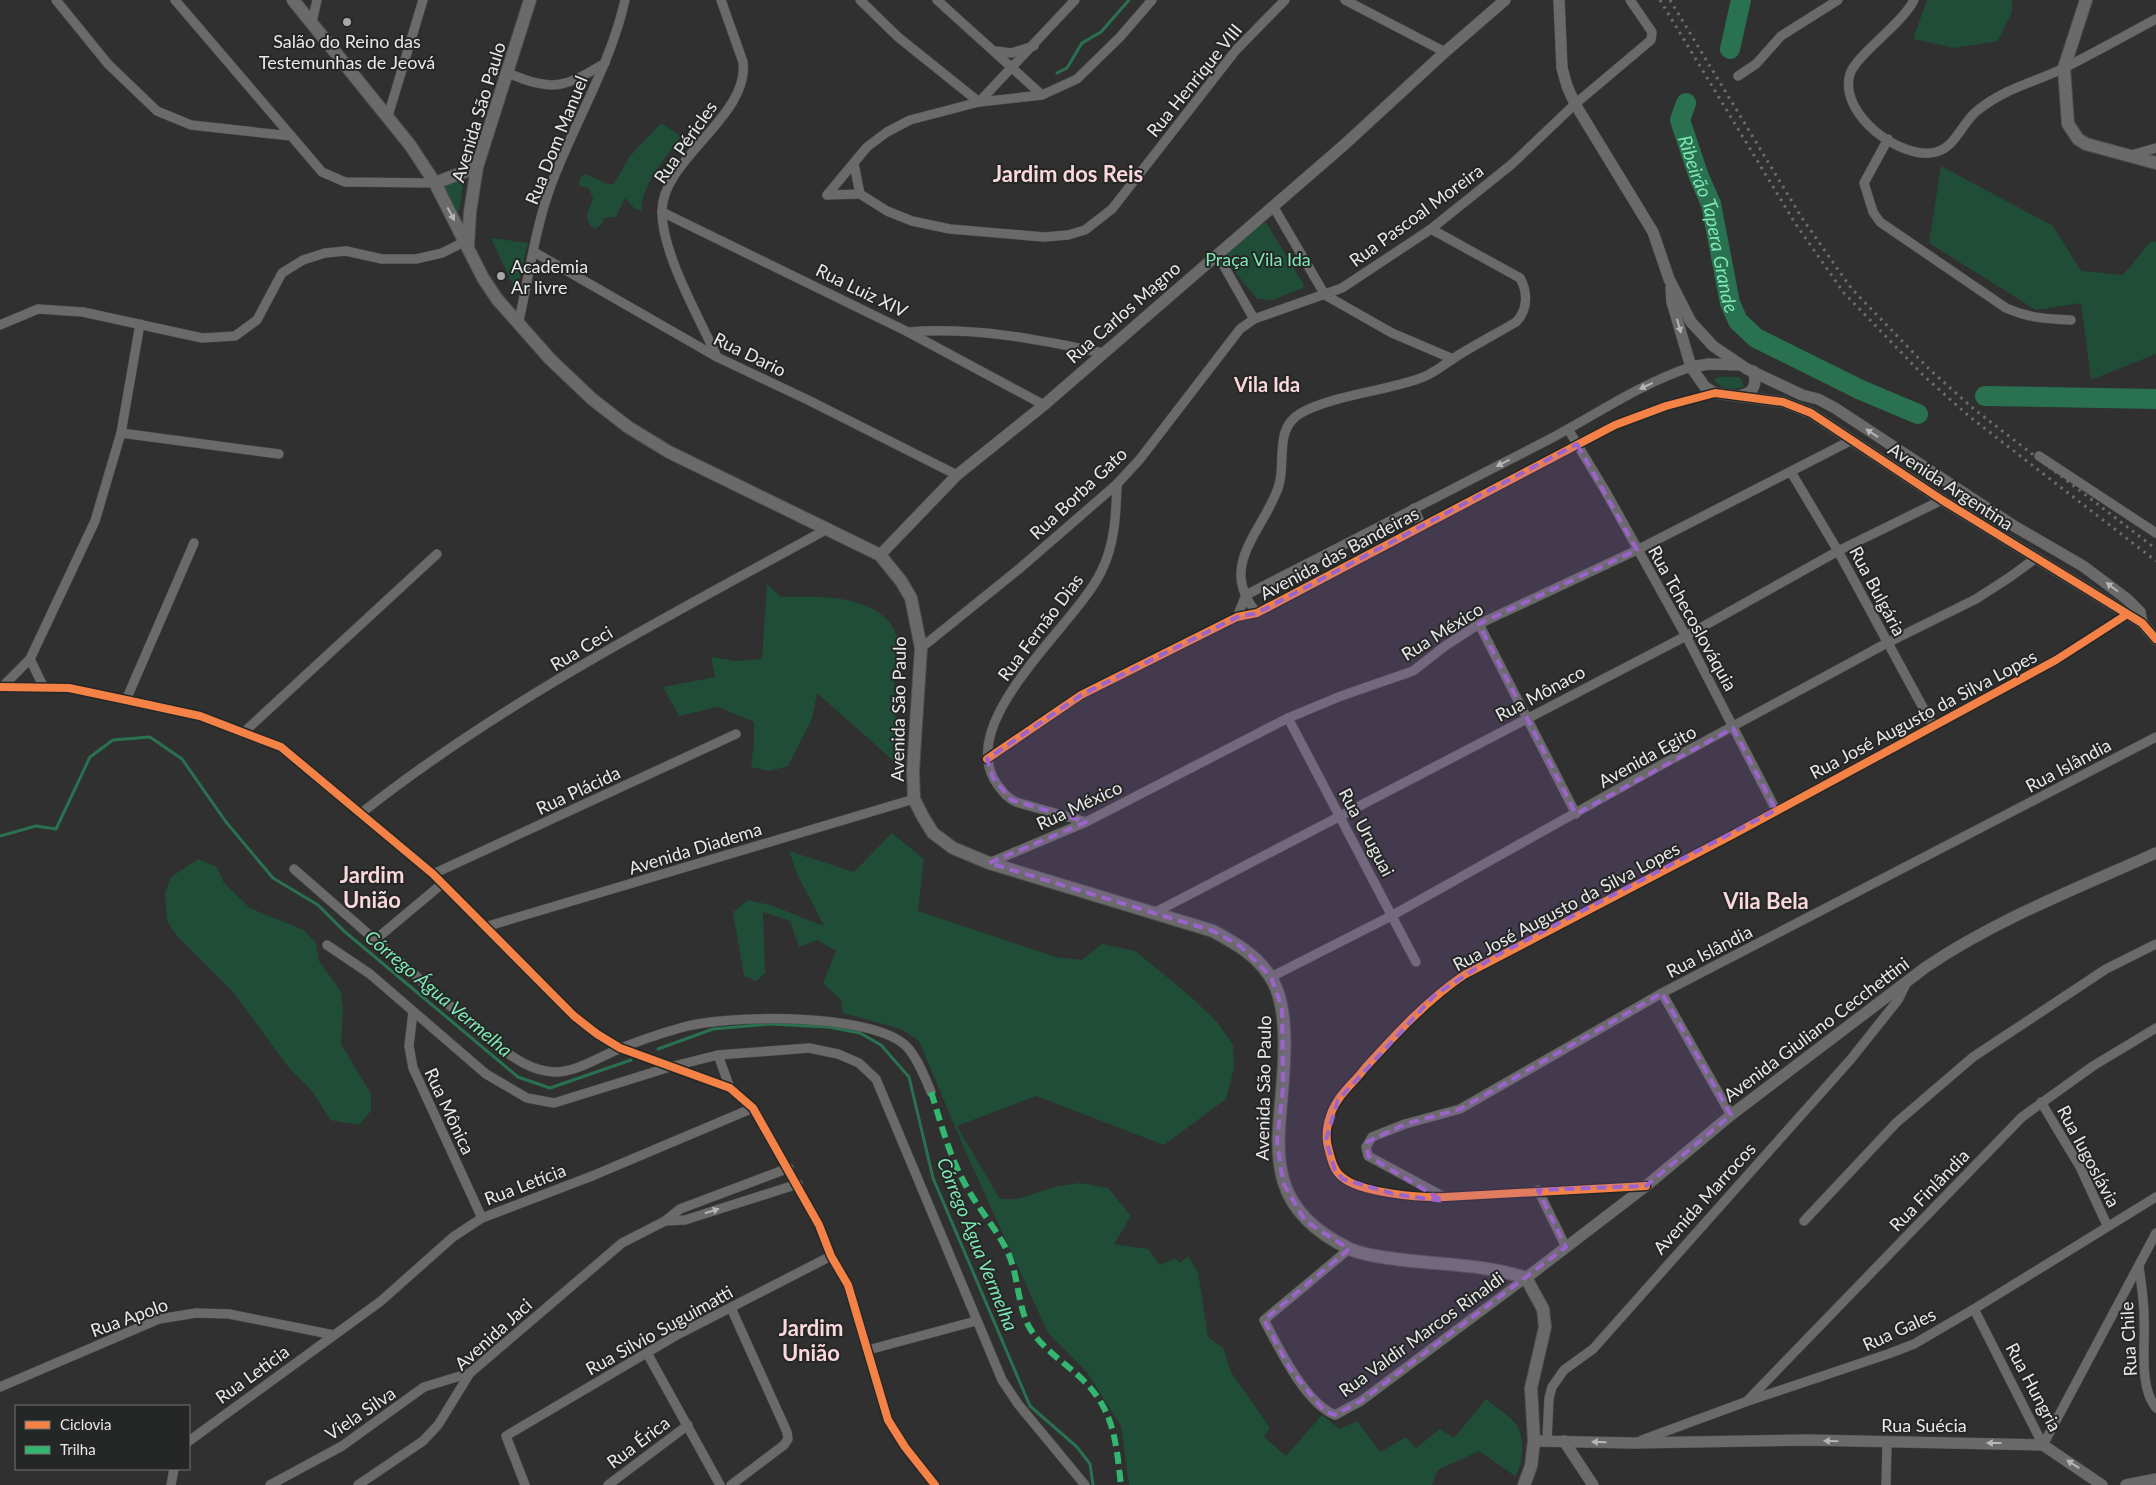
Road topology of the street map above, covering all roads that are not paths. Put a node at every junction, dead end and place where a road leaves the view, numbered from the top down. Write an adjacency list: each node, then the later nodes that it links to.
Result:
1 (56, 0): 35 (street)
2 (174, 0): 35 (street)
3 (293, 0): 22 (main road)
4 (317, 0): 22 (street)
5 (423, 0): 34 (street)
6 (530, 0): 29 (main road, Avenida São Paulo)
7 (625, 0): 26 (street, Rua Dom Manuel)
8 (721, 0): 45 (street, Rua Péricles)
9 (860, 0): 32 (street)
10 (1076, 0): 23 (street)
11 (1152, 0): 31 (street)
12 (1285, 0): 43 (street, Rua Henrique VIII)
13 (1345, 0): 25 (street)
14 (1505, 0): 25 (street, Rua Carlos Magno)
15 (1559, 0): 33 (street)
16 (1630, 0): 33 (street, Rua Pascoal Moreira)
17 (1838, 0): 30 (street)
18 (1914, 0): 36 (street)
19 (2086, 0): 28 (main road)
20 (940, 1): 24 (street)
21 (2156, 19): 28 (street)
22 (312, 22): 34 (main road)
23 (1034, 46): 24 (street); 27 (street)
24 (993, 50): 27 (street)
25 (1445, 52): 44 (street, Rua Carlos Magno)
26 (605, 62): 29 (street); 48 (street, Rua Dom Manuel)
27 (1014, 68): 31 (street); 32 (street)
28 (2064, 68): 36 (street); 38 (main road)
29 (508, 73): 41 (main road, Avenida São Paulo)
30 (1738, 76)
31 (1042, 95): 32 (street)
32 (979, 102): 40 (street)
33 (1575, 104): 46 (street, Rua Pascoal Moreira); 50 (street)
34 (388, 116): 42 (main road)
35 (291, 136): 42 (street)
36 (1888, 139): 53 (street)
37 (2156, 148): 38 (street)
38 (2130, 156): 39 (main road)
39 (2156, 163)
40 (854, 164): 43 (street); 43 (street)
41 (477, 166): 42 (main road); 47 (main road, Avenida São Paulo)
42 (435, 183): 47 (main road, one-way to 47)
43 (860, 194)
44 (1273, 206): 49 (street, Rua Carlos Magno); 51 (street)
45 (662, 212): 57 (street, Rua Luiz XIV); 59 (street, Rua Péricles)
46 (1431, 229): 51 (street, Rua Pascoal Moreira); 60 (street)
47 (467, 243): 54 (street); 56 (main road, Avenida São Paulo)
48 (534, 252): 56 (street, Rua Dom Manuel); 59 (street, Rua Dario)
49 (1217, 254): 52 (street); 58 (street, Rua Carlos Magno)
50 (1669, 279): 61 (street, one-way to 61); 62 (street, Avenida Argentina)
51 (1325, 295): 52 (street, Rua Pascoal Moreira); 60 (street)
52 (1254, 319): 74 (street, Rua Borba Gato)
53 (2070, 320)
54 (140, 324): 55 (street); 67 (street)
55 (0, 325)
56 (518, 325): 78 (main road, Avenida São Paulo)
57 (908, 332): 58 (street); 65 (street, Rua Luiz XIV)
58 (1103, 353): 65 (street, Rua Carlos Magno)
59 (717, 357): 73 (street, Rua Dario)
60 (1453, 359): 90 (street)
61 (1691, 367): 62 (street); 63 (street); 66 (street, Avenida das Bandeiras, one-way to 66)
62 (1748, 368): 64 (street); 86 (street, Avenida Argentina, one-way to 62)
63 (1715, 393): 64 (street, Avenida Argentina); 69 (street, Avenida das Bandeiras)
64 (1742, 395): 68 (street, Avenida Argentina)
65 (1044, 405): 73 (street, Rua Carlos Magno)
66 (1568, 429): 69 (street, Rua Tchecoslováquia); 76 (street, Avenida das Bandeiras, one-way to 76)
67 (121, 433): 70 (street); 100 (street)
68 (1852, 440): 72 (street, Rua México); 75 (street, Avenida Argentina)
69 (1577, 444): 77 (street, Avenida das Bandeiras); 81 (street, Rua Tchecoslováquia)
70 (279, 454)
71 (2038, 456): 79 (street)
72 (1791, 472): 81 (street, Rua México); 82 (street, Rua Bulgária)
73 (957, 475): 84 (street, Rua Carlos Magno)
74 (1117, 484): 99 (street, Rua Borba Gato); 111 (street, Rua Fernão Dias)
75 (1942, 500): 82 (street, Rua Mônaco); 85 (street, Avenida Argentina)
76 (1414, 508): 77 (street); 90 (street, Avenida das Bandeiras)
77 (1422, 527): 91 (street, Avenida das Bandeiras)
78 (829, 528): 84 (main road, Avenida São Paulo); 114 (street, Rua Ceci)
79 (2156, 533)
80 (194, 543): 103 (street)
81 (1637, 550): 95 (street, Rua México); 96 (street, Rua Tchecoslováquia)
82 (1838, 551): 96 (street, Rua Mônaco); 98 (street, Rua Bulgária)
83 (437, 554): 108 (street)
84 (880, 555): 99 (main road, Avenida São Paulo)
85 (2036, 558): 88 (street, Avenida Argentina); 98 (street, Avenida Egito)
86 (2072, 559): 87 (street, Avenida Argentina); 88 (street)
87 (2083, 566): 89 (street); 94 (street, Avenida Argentina, one-way to 87)
88 (2060, 572): 89 (street, Avenida Argentina)
89 (2074, 580): 92 (street, Avenida Argentina)
90 (1246, 595): 91 (street); 93 (street, Avenida das Bandeiras)
91 (1257, 613): 93 (street, Avenida das Bandeiras)
92 (2126, 615): 94 (street, Avenida Argentina); 106 (street, Rua José Augusto da Silva Lopes)
93 (1237, 617): 111 (street, Avenida das Bandeiras)
94 (2142, 623): 97 (street, Avenida Argentina)
95 (1479, 624): 104 (street, Rua México); 105 (street)
96 (1686, 636): 105 (street, Rua Mônaco); 107 (street, Rua Tchecoslováquia)
97 (2156, 639)
98 (1887, 643): 106 (street, Rua Bulgária); 107 (street, Avenida Egito)
99 (921, 648): 112 (main road, Avenida São Paulo)
100 (30, 659): 101 (street); 102 (street)
101 (1, 687): 102 (street)
102 (44, 688): 103 (street)
103 (126, 700): 108 (street)
104 (1288, 718): 116 (street, Rua Uruguai); 117 (street, Rua México)
105 (1528, 718): 115 (street); 116 (street, Rua Mônaco)
106 (1934, 726): 113 (street, Rua José Augusto da Silva Lopes)
107 (1733, 728): 113 (street, Rua Tchecoslováquia); 115 (street, Avenida Egito)
108 (243, 733): 114 (street)
109 (736, 734): 121 (street, Rua Plácida)
110 (2156, 737): 132 (street, Rua Islândia)
111 (987, 759): 117 (street)
112 (914, 799): 119 (main road, Avenida São Paulo); 125 (street, Avenida Diadema)
113 (1776, 810): 148 (street, Rua José Augusto da Silva Lopes)
114 (360, 814): 121 (street)
115 (1576, 814): 124 (street, Avenida Egito)
116 (1341, 816): 123 (street, Rua Mônaco); 124 (street, Rua Uruguai)
117 (1086, 822): 119 (street, Rua México)
118 (2156, 854): 131 (street, Avenida Giuliano Cecchettini)
119 (989, 863): 123 (main road, Avenida São Paulo)
120 (294, 870): 126 (street)
121 (433, 874): 122 (street)
122 (442, 883): 125 (street); 126 (street)
123 (1152, 914): 130 (main road, Avenida São Paulo)
124 (1393, 915): 129 (street, Rua Uruguai); 130 (street, Avenida Egito)
125 (485, 927): 135 (street)
126 (375, 940): 135 (street)
127 (2156, 944): 151 (street)
128 (328, 945): 133 (street)
129 (1416, 962)
130 (1271, 977): 155 (main road, Avenida São Paulo)
131 (1907, 982): 142 (street, Avenida Giuliano Cecchettini); 171 (street, Avenida Marrocos)
132 (1662, 993): 142 (street); 148 (street, Rua Islândia)
133 (413, 1012): 137 (street); 149 (street, Rua Mônica)
134 (2156, 1028): 140 (street, Rua Finlândia)
135 (620, 1048): 137 (street); 139 (street)
136 (718, 1055): 137 (street); 138 (street); 161 (street)
137 (670, 1067): 138 (street)
138 (730, 1088): 141 (street)
139 (931, 1092)
140 (2041, 1102): 152 (street, Rua Iugoslávia); 167 (street, Rua Finlândia)
141 (753, 1108): 143 (street); 149 (street, Rua Letícia)
142 (1732, 1115): 145 (street, Avenida Giuliano Cecchettini)
143 (789, 1168): 144 (street); 150 (street, Avenida Jaci)
144 (798, 1184): 150 (street, Avenida Jaci, one-way to 144); 156 (street)
145 (1646, 1186): 146 (street, Rua José Augusto da Silva Lopes); 154 (street, Avenida Giuliano Cecchettini)
146 (1538, 1190): 148 (street, Rua José Augusto da Silva Lopes); 154 (street)
147 (2156, 1196): 152 (street, Rua Gales)
148 (1445, 1197)
149 (482, 1218): 162 (street, Rua Letícia)
150 (665, 1221): 165 (street, Avenida Jaci)
151 (1804, 1222)
152 (2107, 1225): 160 (street, Rua Gales)
153 (2156, 1233): 157 (street)
154 (1566, 1247): 158 (street, Avenida Giuliano Cecchettini)
155 (1349, 1249): 158 (main road, Avenida São Paulo); 158 (street, Rua Valdir Marcos Rinaldi)
156 (831, 1256): 159 (street, Rua Silvio Suguimatti); 163 (street)
157 (2139, 1266): 168 (street, Rua Chile); 175 (street)
158 (1526, 1278): 171 (main road)
159 (731, 1308): 164 (street, Rua Silvio Suguimatti); 184 (street)
160 (1974, 1309): 167 (street, Rua Gales); 175 (street, Rua Hungria)
161 (976, 1321): 163 (street); 186 (street)
162 (334, 1334): 166 (street, Rua Apolo); 170 (street, Rua Leticia)
163 (868, 1350): 185 (street)
164 (647, 1353): 169 (street); 181 (street, Rua Silvio Suguimatti)
165 (470, 1373): 179 (street, Viela Silva); 180 (street, Avenida Jaci)
166 (0, 1387)
167 (1748, 1401): 173 (street, Rua Gales)
168 (2156, 1408)
169 (688, 1424): 182 (street, Rua Érica); 183 (street)
170 (190, 1440)
171 (1540, 1441): 172 (street, Rua Suécia); 187 (main road)
172 (1564, 1441): 173 (street, Rua Suécia, one-way to 172); 188 (street)
173 (1633, 1443): 174 (street, Rua Suécia, one-way to 173)
174 (1887, 1443): 175 (street, Rua Suécia, one-way to 174); 189 (street)
175 (2042, 1445): 190 (street, Rua Hungria, one-way to 175)
176 (174, 1470): 178 (street)
177 (2156, 1479): 191 (street)
178 (170, 1485)
179 (270, 1485)
180 (358, 1485)
181 (525, 1485)
182 (608, 1485)
183 (720, 1485)
184 (731, 1485)
185 (935, 1485)
186 (1085, 1485)
187 (1524, 1485)
188 (1593, 1485)
189 (1886, 1485)
190 (2102, 1485)
191 (2126, 1485)

